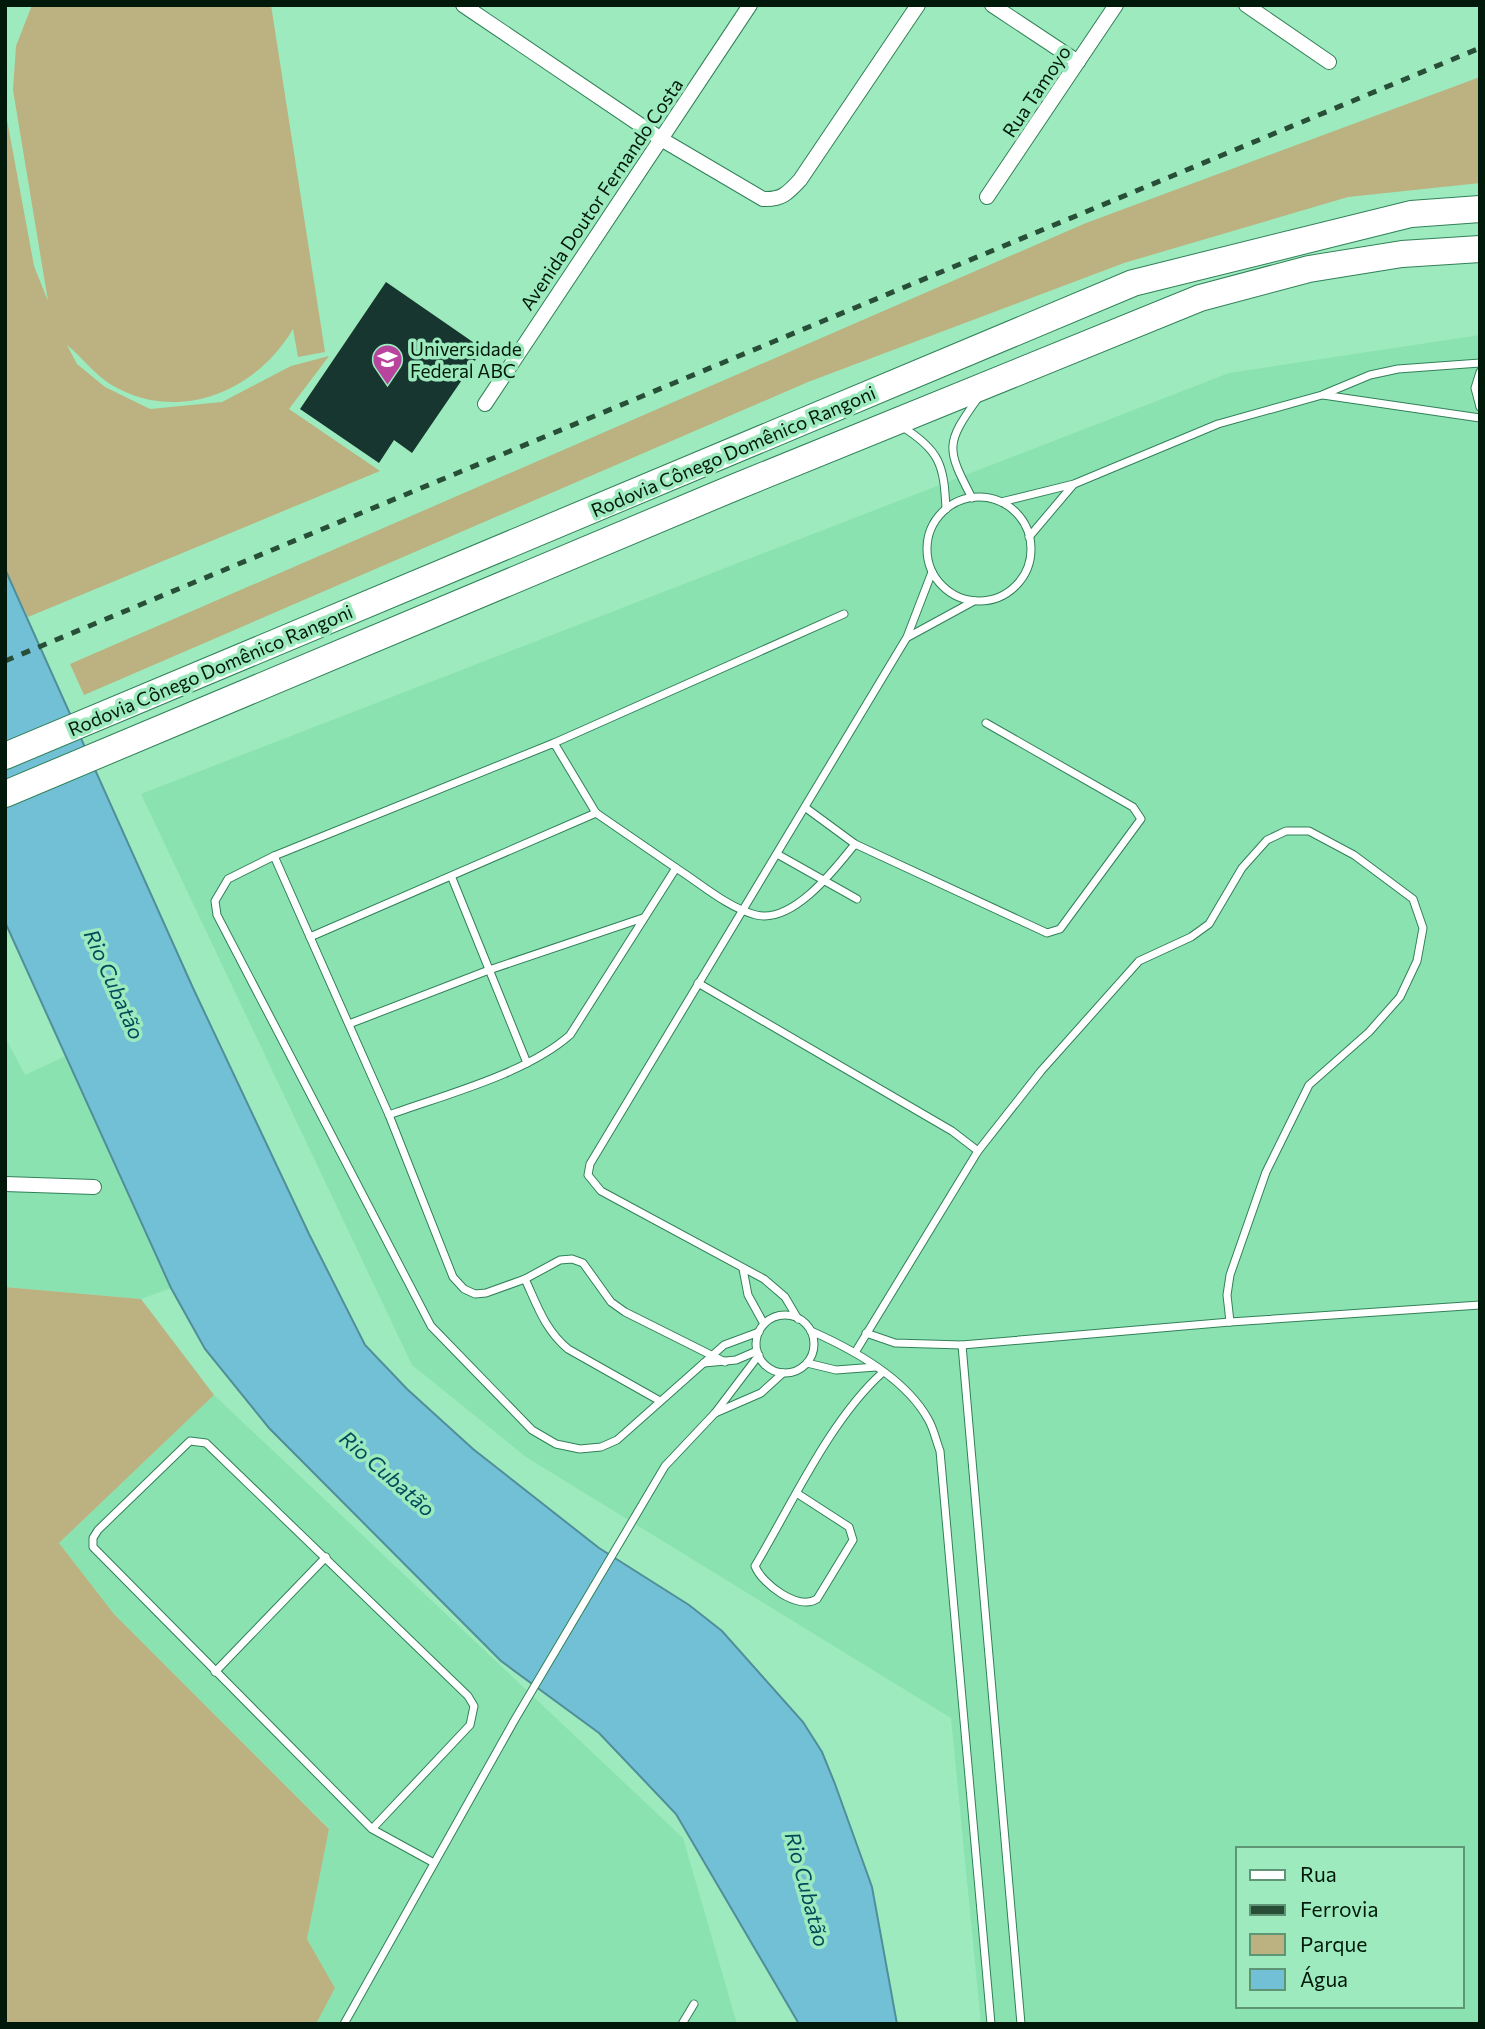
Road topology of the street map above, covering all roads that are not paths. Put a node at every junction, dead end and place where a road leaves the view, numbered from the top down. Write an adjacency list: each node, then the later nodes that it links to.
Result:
1 (463, 5): 9 (street)
2 (750, 5): 9 (street, Avenida Doutor Fernando Costa)
3 (918, 5): 9 (street)
4 (992, 5): 7 (street)
5 (1116, 5): 7 (street, Rua Tamoyo)
6 (1246, 5): 8 (street)
7 (1078, 62): 10 (street, Rua Tamoyo)
8 (1329, 62)
9 (661, 139): 17 (street, Avenida Doutor Fernando Costa)
10 (987, 197)
11 (1480, 209): 30 (highway, Rodovia Cônego Domênico Rangoni)
12 (1480, 249): 15 (highway, Rodovia Cônego Domênico Rangoni)
13 (1480, 363): 16 (lane)
14 (1480, 372): 18 (lane)
15 (988, 384): 20 (highway, Rodovia Cônego Domênico Rangoni); 22 (lane)
16 (1322, 395): 19 (lane); 21 (lane)
17 (485, 404)
18 (1480, 407)
19 (1480, 418)
20 (895, 422): 24 (lane); 32 (highway, Rodovia Cônego Domênico Rangoni)
21 (1074, 485): 23 (lane); 25 (lane)
22 (972, 498): 23 (lane); 24 (lane)
23 (1001, 502): 25 (lane)
24 (946, 509): 26 (lane)
25 (1029, 537): 27 (lane)
26 (932, 572): 27 (lane); 29 (lane)
27 (974, 601): 29 (lane)
28 (844, 614): 33 (lane)
29 (907, 637): 38 (lane)
30 (102, 715): 34 (highway); 35 (highway, Rodovia Cônego Domênico Rangoni)
31 (986, 723): 40 (lane)
32 (127, 742): 36 (highway, Rodovia Cônego Domênico Rangoni); 37 (highway)
33 (554, 743): 39 (lane); 42 (lane)
34 (5, 746)
35 (5, 756)
36 (5, 794)
37 (5, 801)
38 (806, 808): 40 (lane); 41 (lane)
39 (596, 813): 43 (lane); 44 (lane)
40 (855, 844): 45 (lane)
41 (777, 854): 45 (lane); 47 (lane)
42 (274, 856): 49 (lane); 76 (lane)
43 (676, 868): 47 (lane); 48 (lane)
44 (452, 878): 49 (lane); 50 (lane)
45 (824, 882): 46 (lane); 47 (lane)
46 (857, 899)
47 (743, 909): 51 (lane)
48 (644, 918): 50 (lane); 53 (lane)
49 (310, 937): 52 (lane)
50 (489, 970): 52 (lane); 53 (lane)
51 (698, 984): 55 (lane); 58 (lane)
52 (349, 1024): 54 (lane)
53 (527, 1063): 54 (lane)
54 (389, 1115): 59 (lane)
55 (978, 1151): 62 (lane); 66 (lane)
56 (5, 1184): 57 (street)
57 (94, 1187)
58 (743, 1269): 61 (lane); 63 (lane)
59 (525, 1279): 69 (lane); 76 (lane)
60 (1480, 1306): 62 (lane)
61 (798, 1319): 63 (lane); 64 (lane)
62 (1230, 1322): 67 (lane)
63 (764, 1324): 65 (lane)
64 (811, 1331): 68 (lane); 73 (lane)
65 (759, 1332): 69 (lane); 70 (lane)
66 (866, 1334): 67 (lane); 68 (lane)
67 (962, 1345): 87 (lane)
68 (856, 1351): 74 (lane)
69 (713, 1353): 71 (lane); 72 (lane)
70 (758, 1353): 71 (lane); 75 (lane); 77 (lane)
71 (725, 1362): 72 (lane)
72 (703, 1363): 76 (lane)
73 (807, 1363): 74 (lane); 75 (lane)
74 (879, 1370): 78 (lane); 86 (lane)
75 (783, 1373): 77 (lane)
76 (660, 1402)
77 (715, 1413): 82 (lane)
78 (798, 1494): 78 (lane)
79 (326, 1557): 80 (lane); 80 (lane); 81 (lane)
80 (215, 1672): 81 (lane)
81 (372, 1829): 82 (lane)
82 (434, 1863): 84 (lane)
83 (694, 2004): 85 (lane)
84 (344, 2024)
85 (682, 2024)
86 (991, 2024)
87 (1021, 2024)

